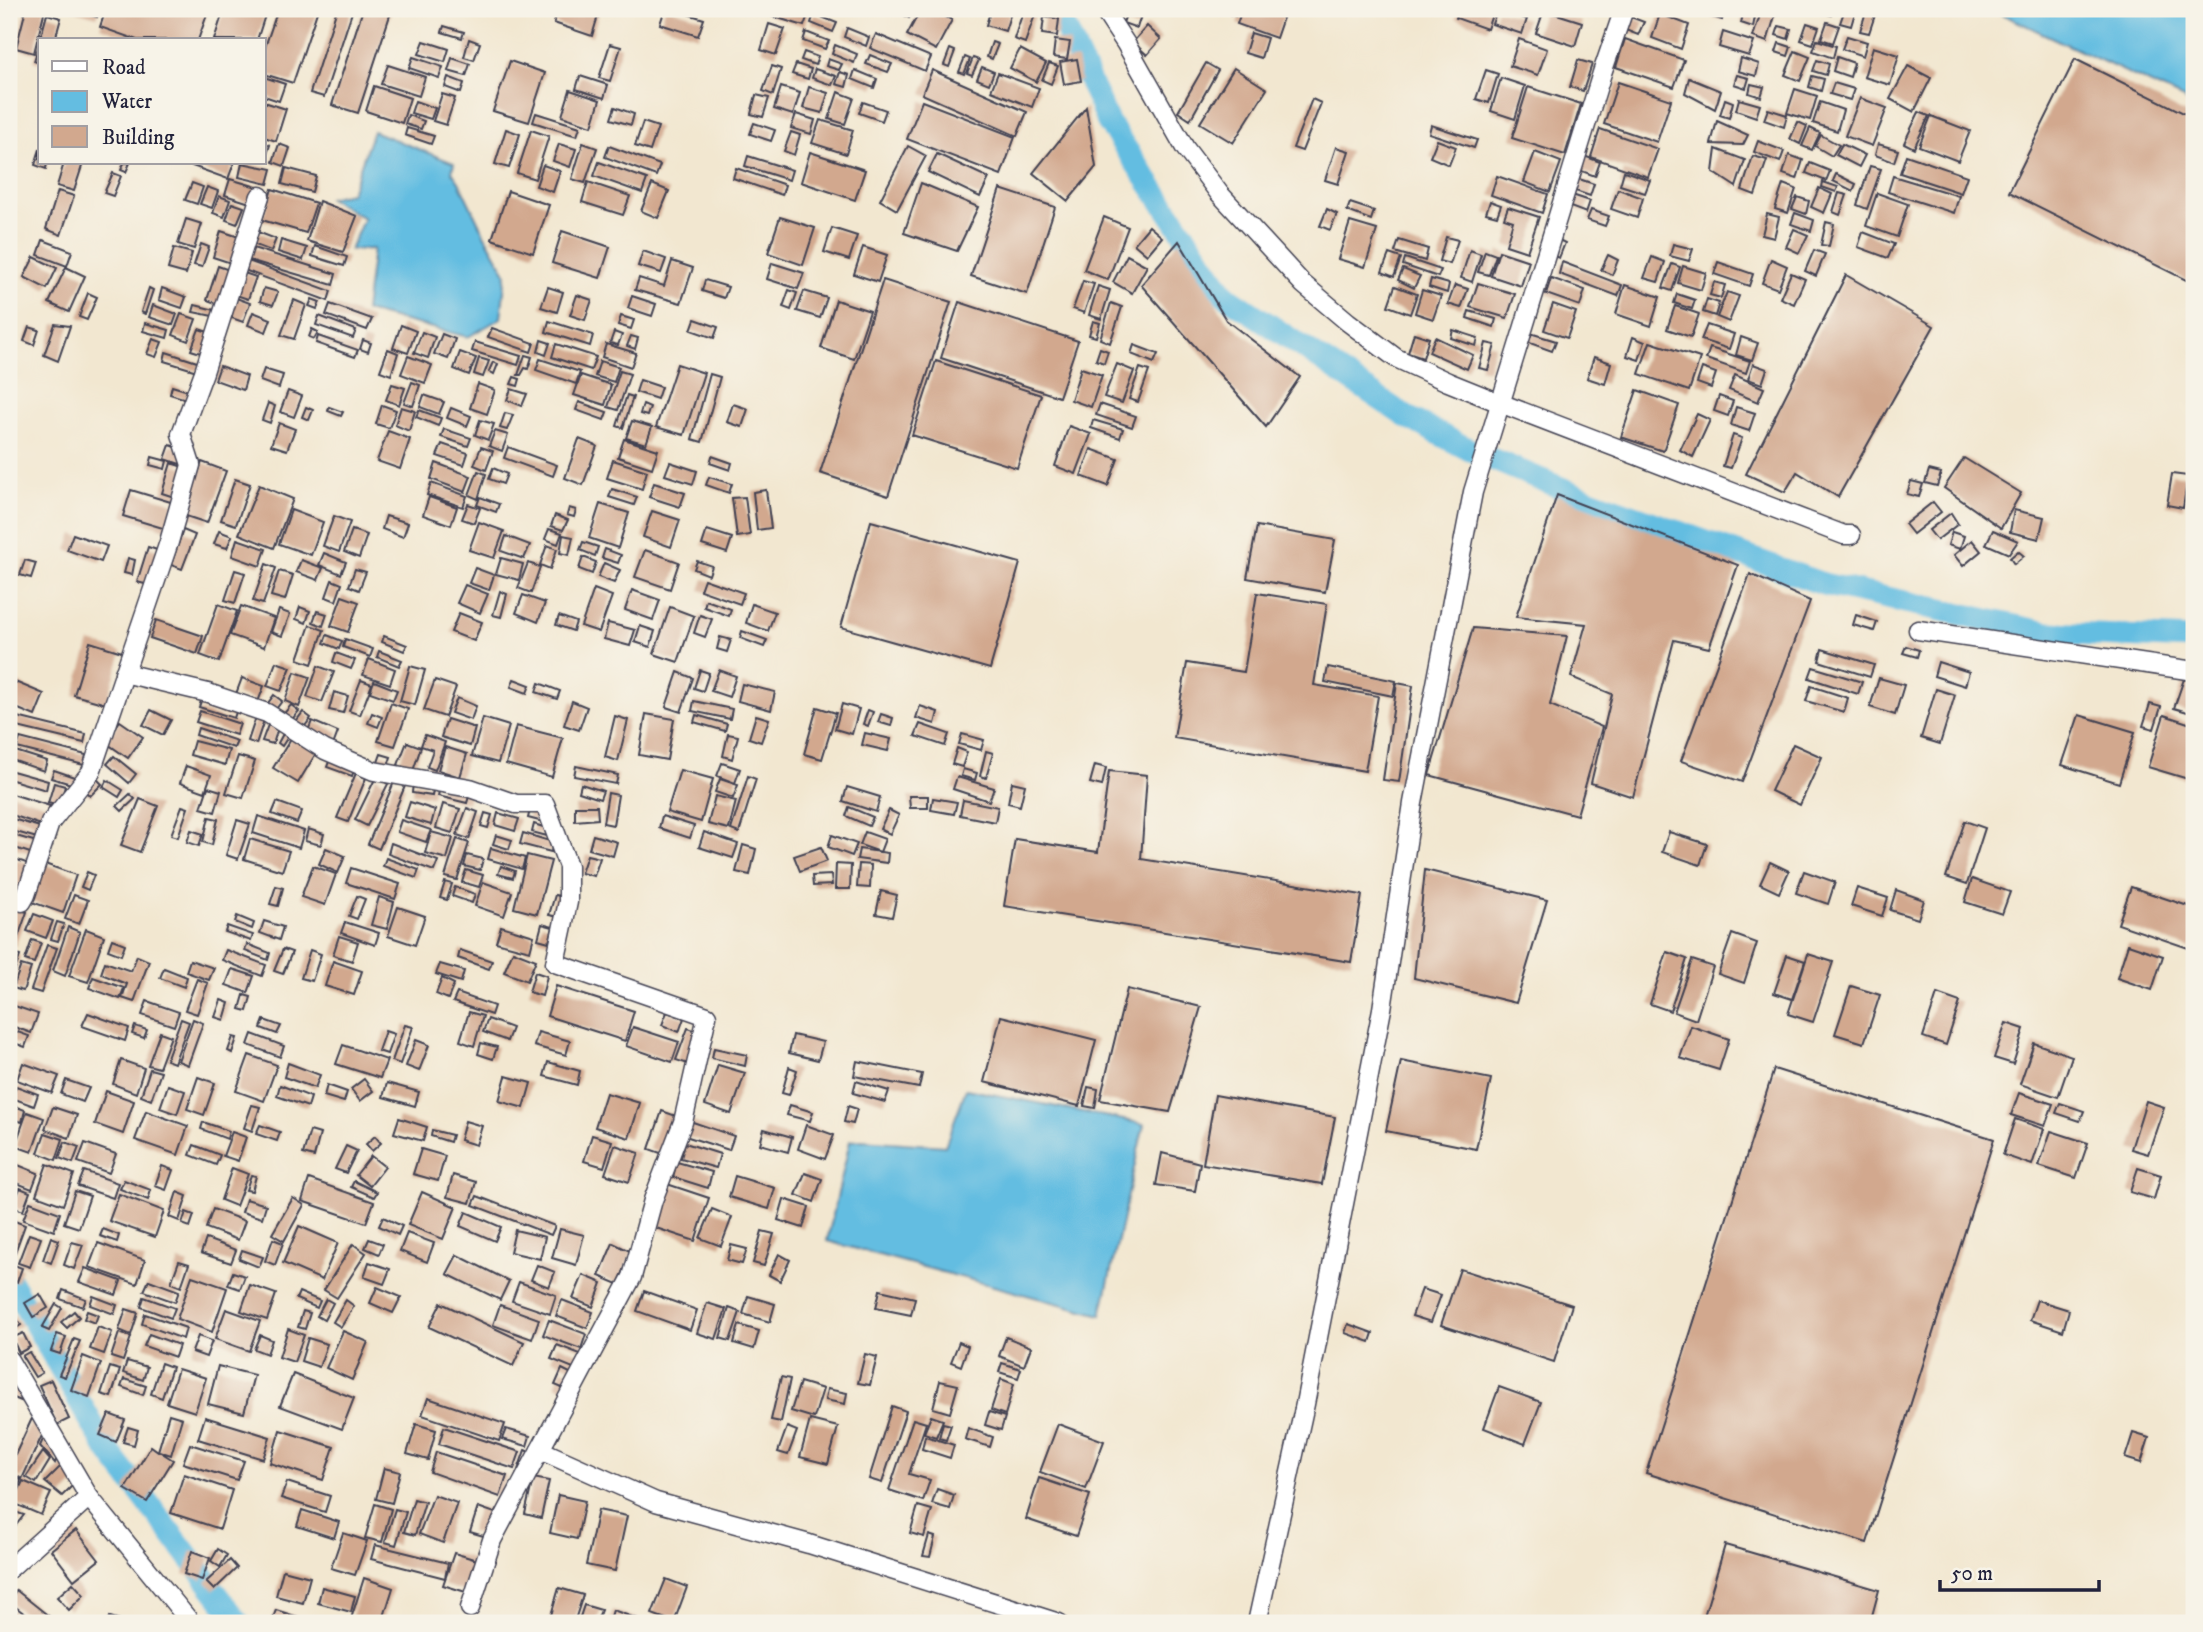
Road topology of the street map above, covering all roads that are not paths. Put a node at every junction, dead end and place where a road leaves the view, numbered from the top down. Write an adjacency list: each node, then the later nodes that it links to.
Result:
1 (1103, 9): 4 (street)
2 (1624, 9): 4 (street)
3 (260, 195): 8 (street)
4 (1497, 412): 5 (street); 17 (street)
5 (1851, 535)
6 (1918, 630): 7 (street)
7 (2194, 671)
8 (124, 673): 9 (street); 11 (street)
9 (9, 898)
10 (9, 1360): 12 (street)
11 (540, 1450): 14 (street); 16 (street)
12 (89, 1497): 13 (street); 15 (street)
13 (9, 1569)
14 (470, 1608)
15 (191, 1623)
16 (1059, 1623)
17 (1257, 1623)

